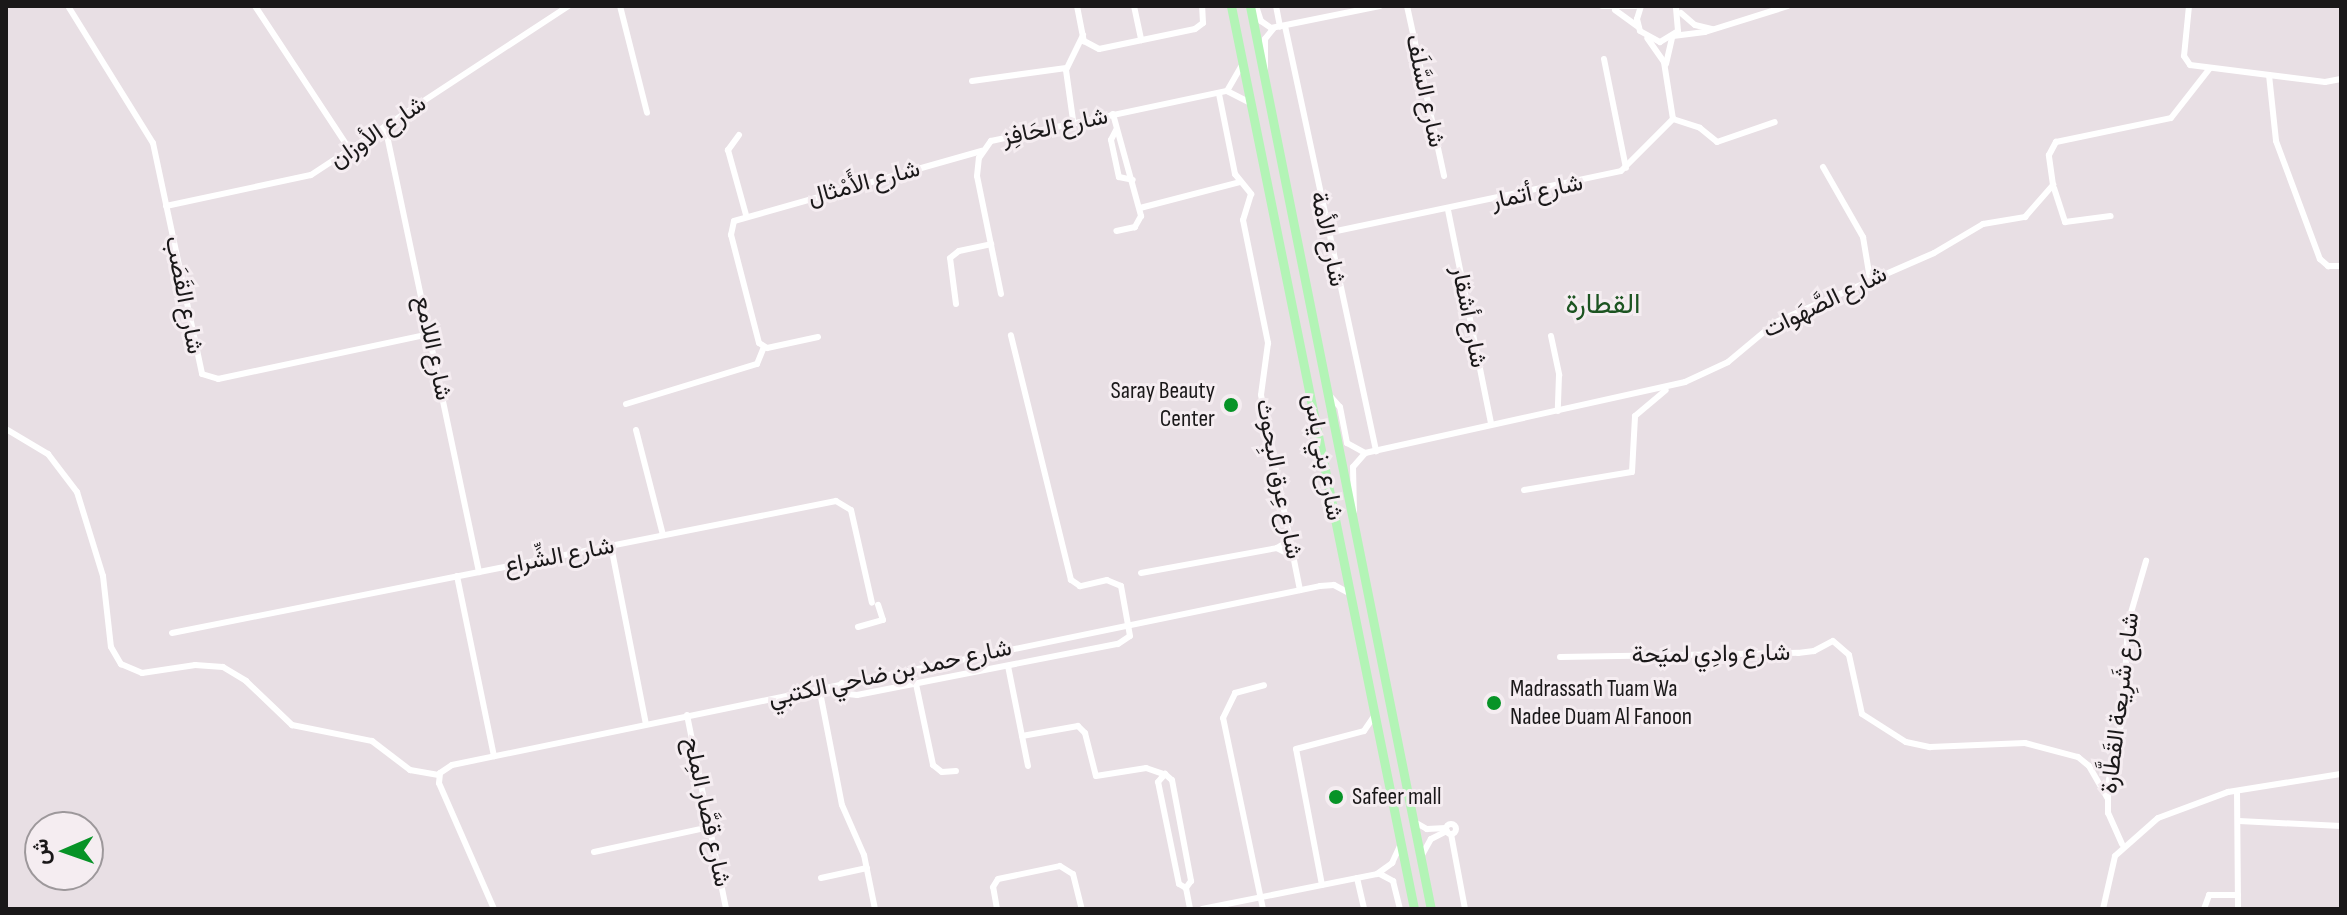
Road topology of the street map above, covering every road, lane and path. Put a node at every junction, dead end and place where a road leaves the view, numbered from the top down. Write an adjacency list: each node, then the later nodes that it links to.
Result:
1 (68, 6): 55 (street, شارع القَصَب)
2 (255, 6): 47 (street)
3 (568, 6): 44 (street, شارع الأوزان)
4 (620, 6): 39 (street)
5 (1077, 6): 23 (street)
6 (1134, 6): 26 (street)
7 (1202, 6): 26 (street)
8 (1231, 6): 28 (main road, شارع بني ياس)
9 (1250, 6): 32 (main road, شارع بني ياس)
10 (1256, 6): 20 (street)
11 (1276, 6): 20 (street, شارع الأمة)
12 (1380, 6): 20 (street)
13 (1407, 6): 51 (street, شارع السَّلَف)
14 (1602, 6): 19 (street)
15 (1639, 6): 19 (street); 21 (street)
16 (1788, 6): 22 (street)
17 (2189, 6): 31 (street)
18 (1679, 8): 22 (street); 24 (street)
19 (1612, 9): 21 (street)
20 (1280, 27): 32 (street); 61 (street, شارع الأمة)
21 (1638, 27): 25 (street)
22 (1717, 29): 24 (street)
23 (1083, 35): 26 (street); 29 (street)
24 (1673, 37): 25 (street); 30 (street)
25 (1647, 38): 30 (street)
26 (1141, 40)
27 (1604, 59): 50 (street)
28 (1243, 62): 37 (street); 38 (main road, شارع بني ياس)
29 (1066, 68): 35 (street); 42 (street)
30 (1665, 68): 41 (street)
31 (2210, 68): 33 (street); 54 (street)
32 (1264, 72): 73 (main road, شارع بني ياس)
33 (2269, 75): 34 (street); 63 (street)
34 (2339, 80): 36 (street)
35 (972, 81)
36 (2341, 89)
37 (1223, 93): 38 (street); 40 (street, شارع الحَافِز); 53 (street, شارع عِرق البِحوث)
38 (1251, 103): 83 (main road, شارع بني ياس)
39 (647, 113)
40 (1113, 114): 42 (street, شارع الحَافِز); 45 (street)
41 (1673, 119): 43 (street); 50 (street, شارع أتمار)
42 (1073, 120): 48 (street, شارع الحَافِز)
43 (1775, 122)
44 (385, 126): 47 (street, شارع الأوزان); 67 (street, شارع اللامع)
45 (1116, 130): 52 (street); 52 (street)
46 (739, 135): 58 (street)
47 (350, 150): 55 (street, شارع الأوزان)
48 (982, 151): 58 (street, شارع الأَمْثال); 62 (street, شارع الحَافِز)
49 (1823, 167): 64 (street)
50 (1626, 168): 57 (street, شارع أتمار)
51 (1444, 176)
52 (1133, 180): 56 (street)
53 (1240, 182): 56 (street); 85 (street, شارع عِرق البِحوث)
54 (2053, 185): 59 (street); 64 (street, شارع الصَّهَوات)
55 (166, 206): 67 (street, شارع القَصَب)
56 (1140, 208): 60 (street)
57 (1448, 210): 61 (street, شارع أتمار); 76 (street, شارع أشقار)
58 (746, 215): 71 (street)
59 (2111, 216)
60 (1116, 231)
61 (1327, 233): 79 (street, شارع الأمة)
62 (991, 244): 65 (street, شارع الحَافِز); 66 (street)
63 (2341, 266)
64 (1870, 279): 72 (street, شارع الصَّهَوات)
65 (1001, 294)
66 (956, 304)
67 (430, 334): 92 (street, شارع اللامع)
68 (1011, 335): 98 (street)
69 (1551, 336): 75 (street)
70 (818, 337): 71 (street)
71 (764, 347): 74 (street)
72 (1667, 388): 75 (street, شارع الصَّهَوات); 81 (street)
73 (1331, 397): 80 (street); 82 (main road, شارع بني ياس)
74 (626, 404)
75 (1558, 411): 76 (street, شارع الصَّهَوات)
76 (1491, 424): 79 (street, شارع الصَّهَوات)
77 (6, 429): 117 (street)
78 (636, 430): 84 (street)
79 (1376, 451): 80 (street, شارع الصَّهَوات)
80 (1365, 453): 82 (street)
81 (1524, 490)
82 (1354, 511): 86 (main road, شارع بني ياس)
83 (1338, 529): 86 (main road); 91 (main road, شارع بني ياس)
84 (663, 535): 87 (street, شارع الشِّراع); 99 (street, شارع الشِّراع)
85 (1290, 540): 88 (street); 89 (street, شارع عِرق البِحوث)
86 (1359, 540): 121 (main road, شارع بني ياس)
87 (611, 546): 92 (street, شارع الشِّراع); 109 (street)
88 (1277, 548): 89 (street); 93 (street)
89 (1294, 557): 96 (street, شارع عِرق البِحوث)
90 (2146, 561): 120 (street, شارع شَرِيعة القَطَّارة)
91 (1345, 567): 95 (street); 97 (main road, شارع بني ياس)
92 (479, 572): 94 (street, شارع الشِّراع)
93 (1141, 573)
94 (457, 576): 100 (street, شارع الشِّراع); 111 (street)
95 (1334, 585): 96 (street, شارع حمد بن ضاحي الكتبي); 97 (street)
96 (1300, 590): 98 (street, شارع حمد بن ضاحي الكتبي)
97 (1349, 593): 107 (main road, شارع بني ياس)
98 (1132, 624): 102 (street); 103 (street, شارع حمد بن ضاحي الكتبي)
99 (858, 627)
100 (172, 633)
101 (1560, 657): 120 (street, شارع وادِي لميَحة)
102 (1008, 666): 104 (street); 110 (street)
103 (842, 683): 104 (street); 106 (street, شارع حمد بن ضاحي الكتبي)
104 (916, 684): 114 (street)
105 (1264, 685): 137 (street)
106 (819, 687): 108 (street, شارع حمد بن ضاحي الكتبي); 130 (street)
107 (1375, 713): 126 (main road, شارع بني ياس); 134 (street)
108 (687, 715): 109 (street, شارع حمد بن ضاحي الكتبي); 124 (street, شارع قصَّار المِلح)
109 (646, 724): 111 (street, شارع حمد بن ضاحي الكتبي)
110 (1022, 736): 112 (street); 115 (street)
111 (494, 756): 113 (street, شارع حمد بن ضاحي الكتبي)
112 (1028, 766)
113 (448, 768): 117 (street, شارع حمد بن ضاحي الكتبي); 118 (street)
114 (956, 771)
115 (1163, 774): 135 (street); 135 (street)
116 (2341, 774): 119 (street)
117 (439, 775): 118 (street)
118 (444, 789): 138 (street)
119 (2237, 791): 122 (street); 127 (street)
120 (2108, 799): 127 (street, شارع شَرِيعة القَطَّارة)
121 (1413, 821): 125 (street); 129 (main road, شارع بني ياس)
122 (2239, 821): 123 (street); 136 (street)
123 (2341, 826)
124 (710, 827): 128 (street); 139 (street, شارع قصَّار المِلح)
125 (1448, 831): 129 (street); 150 (street)
126 (1400, 840): 131 (street); 148 (main road, شارع بني ياس)
127 (2122, 844): 151 (street)
128 (594, 852)
129 (1420, 859): 149 (main road, شارع بني ياس)
130 (867, 868): 132 (street); 140 (street)
131 (1377, 874): 133 (street); 147 (street)
132 (821, 878)
133 (1357, 878): 134 (street); 146 (street)
134 (1322, 885): 137 (street)
135 (1186, 888): 143 (street)
136 (2238, 895): 152 (street); 153 (street)
137 (1260, 897): 144 (street); 145 (street)
138 (494, 909)
139 (726, 909)
140 (875, 909)
141 (997, 909): 142 (street)
142 (1082, 909)
143 (1190, 909)
144 (1202, 909)
145 (1263, 909)
146 (1364, 909)
147 (1400, 909)
148 (1417, 909)
149 (1431, 909)
150 (1465, 909)
151 (2103, 909)
152 (2204, 909)
153 (2238, 909)

